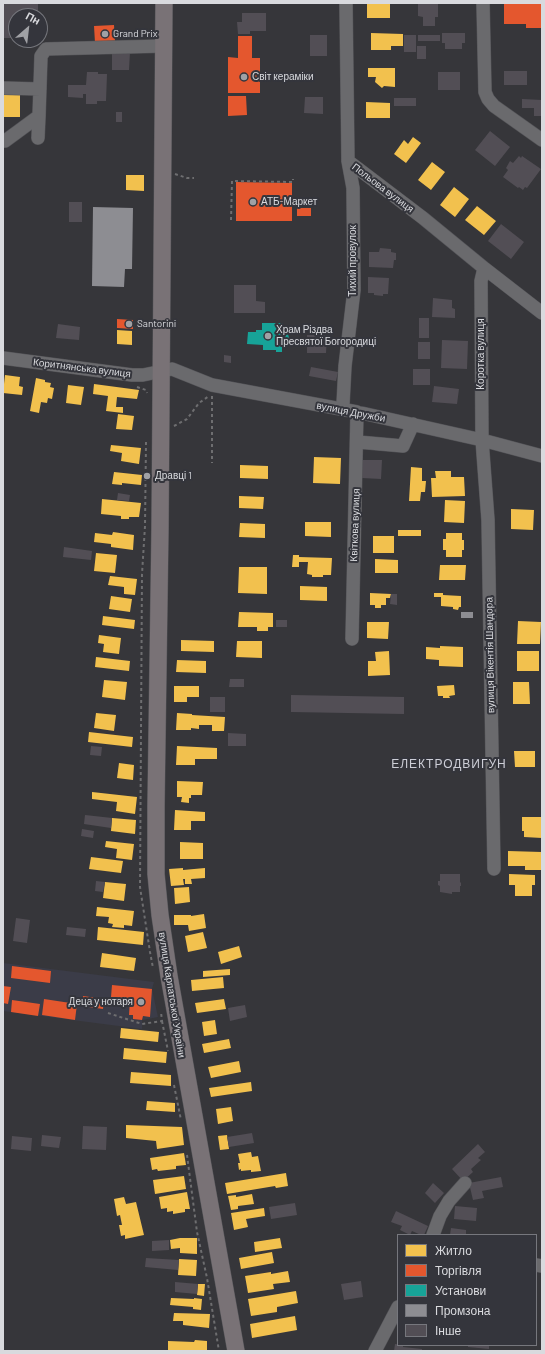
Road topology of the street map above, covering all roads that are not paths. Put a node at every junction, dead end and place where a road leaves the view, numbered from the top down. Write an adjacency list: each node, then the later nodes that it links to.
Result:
1 (164, 3): 4 (main road, вулиця Карпатської України)
2 (346, 3): 11 (street, Польова вулиця)
3 (482, 3): 9 (street)
4 (164, 46): 6 (street); 15 (main road, вулиця Карпатської України)
5 (3, 88): 6 (street)
6 (40, 89): 7 (street)
7 (38, 116): 8 (street); 10 (street)
8 (38, 138)
9 (542, 140)
10 (3, 141)
11 (348, 161): 12 (street, Польова вулиця); 16 (street, Тихий провулок)
12 (484, 268): 13 (street, Польова вулиця); 19 (street, Коротка вулиця)
13 (542, 313)
14 (3, 358): 15 (street, Коритнянська вулиця)
15 (161, 372): 16 (street, вулиця Дружби); 27 (main road, вулиця Карпатської України)
16 (343, 410): 17 (street, вулиця Дружби)
17 (357, 412): 18 (street, вулиця Дружби); 20 (street, Квіткова вулиця)
18 (413, 424): 19 (street, вулиця Дружби); 20 (street)
19 (482, 440): 21 (street, вулиця Дружби); 23 (street, вулиця Вікентія Шандора)
20 (358, 442): 22 (street, Квіткова вулиця)
21 (542, 456)
22 (352, 639)
23 (494, 869)
24 (465, 1183): 25 (street)
25 (433, 1234)
26 (397, 1309): 28 (street)
27 (236, 1351)
28 (375, 1351)

